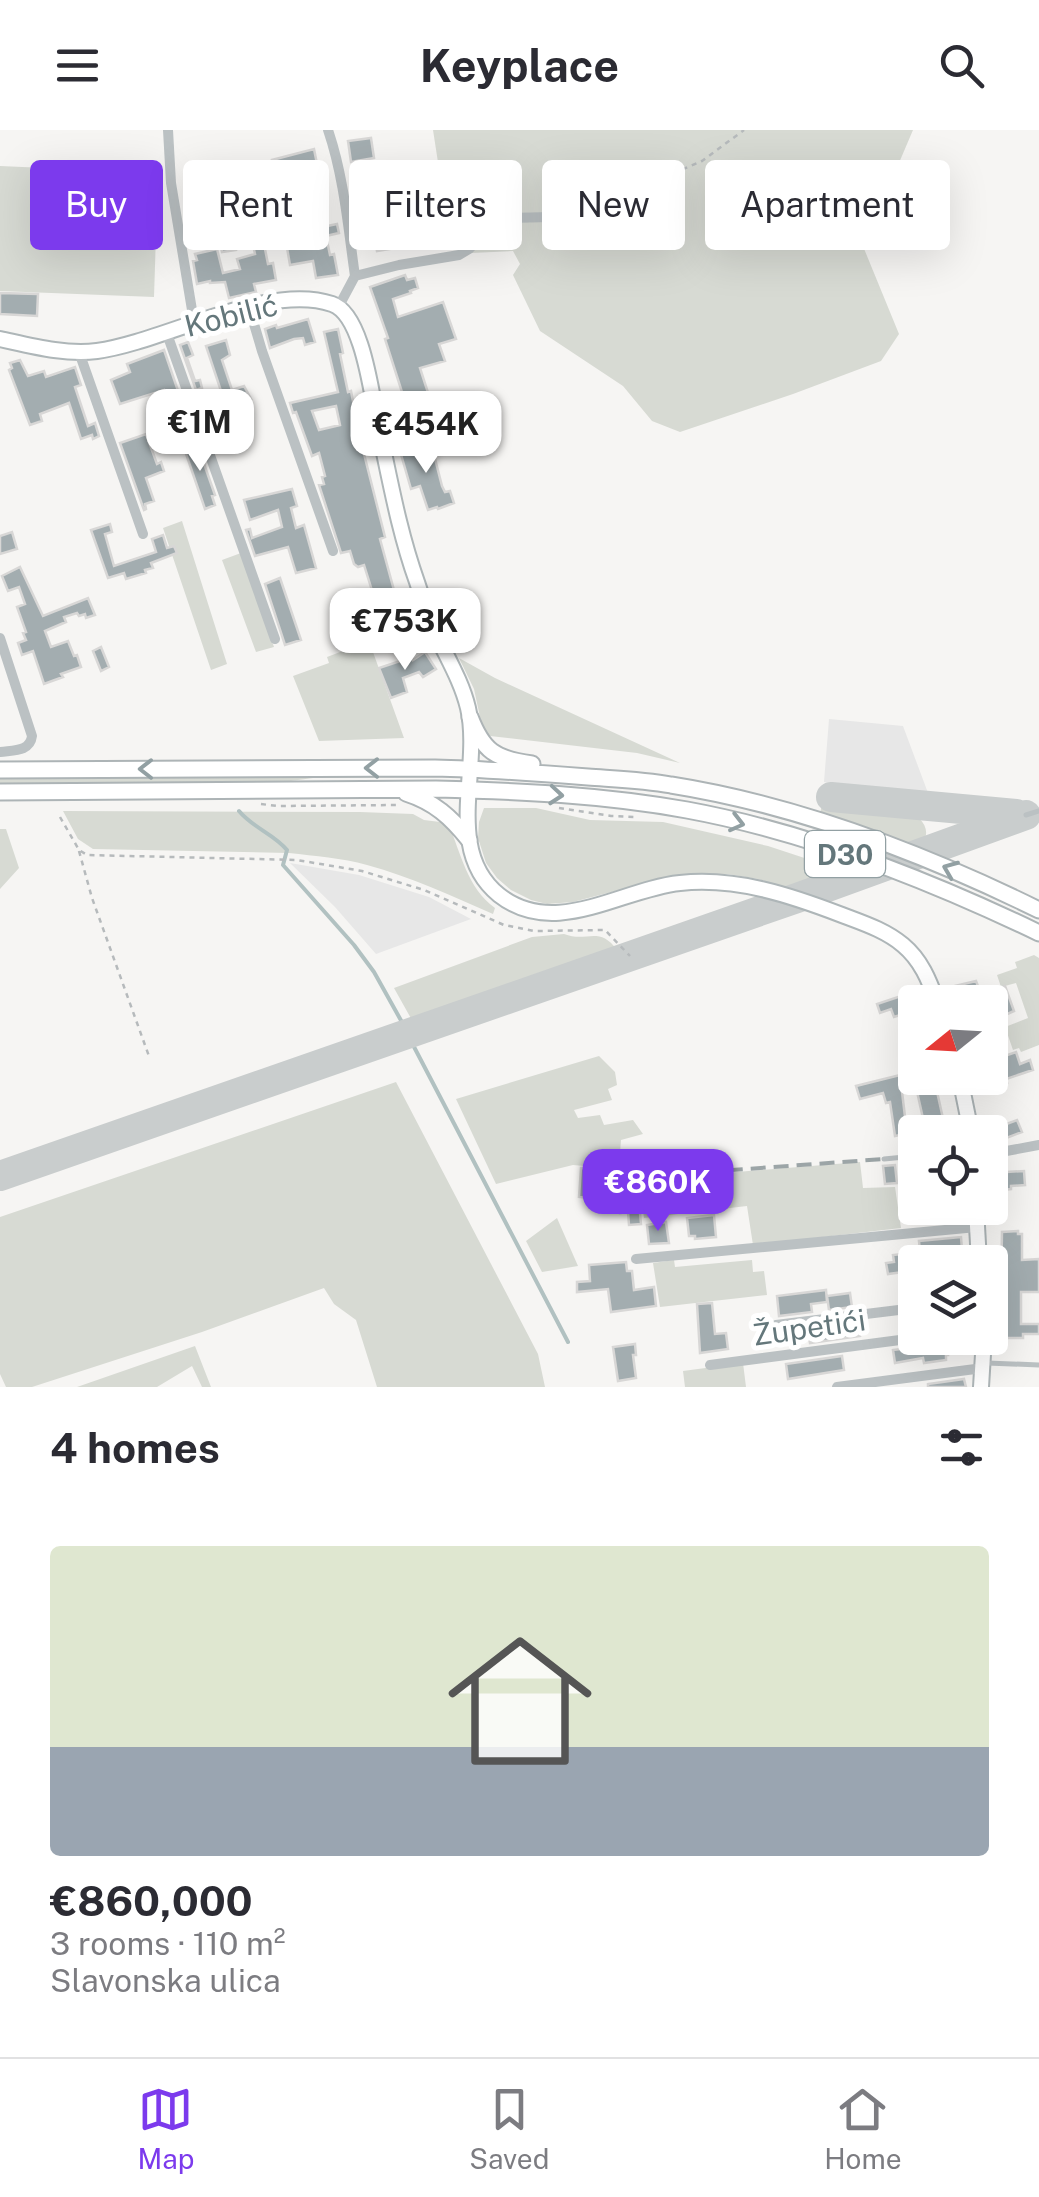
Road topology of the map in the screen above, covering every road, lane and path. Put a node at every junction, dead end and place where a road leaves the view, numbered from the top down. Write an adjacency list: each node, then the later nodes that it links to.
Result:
1 (168, 130): 9 (street)
2 (328, 130): 6 (street)
3 (744, 130): 4 (path)
4 (685, 169)
5 (542, 217): 6 (street)
6 (355, 276): 7 (street)
7 (338, 306): 8 (main road, Kobilić); 17 (main road)
8 (249, 307): 9 (main road, Kobilić); 14 (street)
9 (194, 322): 10 (main road, Kobilić)
10 (166, 331): 12 (main road, Kobilić); 16 (street)
11 (0, 339): 12 (main road, Kobilić)
12 (80, 352): 13 (street)
13 (143, 534)
14 (333, 551)
15 (0, 638): 18 (street)
16 (275, 639)
17 (470, 717): 19 (main road); 21 (main road)
18 (0, 752)
19 (470, 769): 20 (main road, D30, one-way to 20); 21 (main road, D30); 23 (main road)
20 (0, 770)
21 (624, 780): 32 (main road, D30, one-way to 21)
22 (397, 790): 23 (main road, D30); 24 (main road, D30); 30 (main road)
23 (469, 790): 30 (main road); 33 (main road, D30, one-way to 33)
24 (0, 792)
25 (548, 806): 28 (path)
26 (1039, 811): 27 (lane)
27 (1026, 815)
28 (638, 816)
29 (60, 817): 31 (path)
30 (469, 840): 35 (main road)
31 (79, 850): 34 (path); 36 (path)
32 (1039, 910)
33 (1039, 933)
34 (630, 956)
35 (931, 985)
36 (150, 1059)
37 (1039, 1146): 38 (street)
38 (1008, 1151)
39 (898, 1157): 40 (lane)
40 (884, 1158)
41 (977, 1226): 42 (main road); 43 (street)
42 (979, 1245)
43 (636, 1260)
44 (898, 1310): 45 (street)
45 (776, 1325)
46 (898, 1340): 50 (street, Župetići)
47 (983, 1355): 48 (main road)
48 (983, 1365): 49 (lane); 51 (street); 52 (main road)
49 (1039, 1365)
50 (710, 1366)
51 (838, 1387)
52 (981, 1387)

